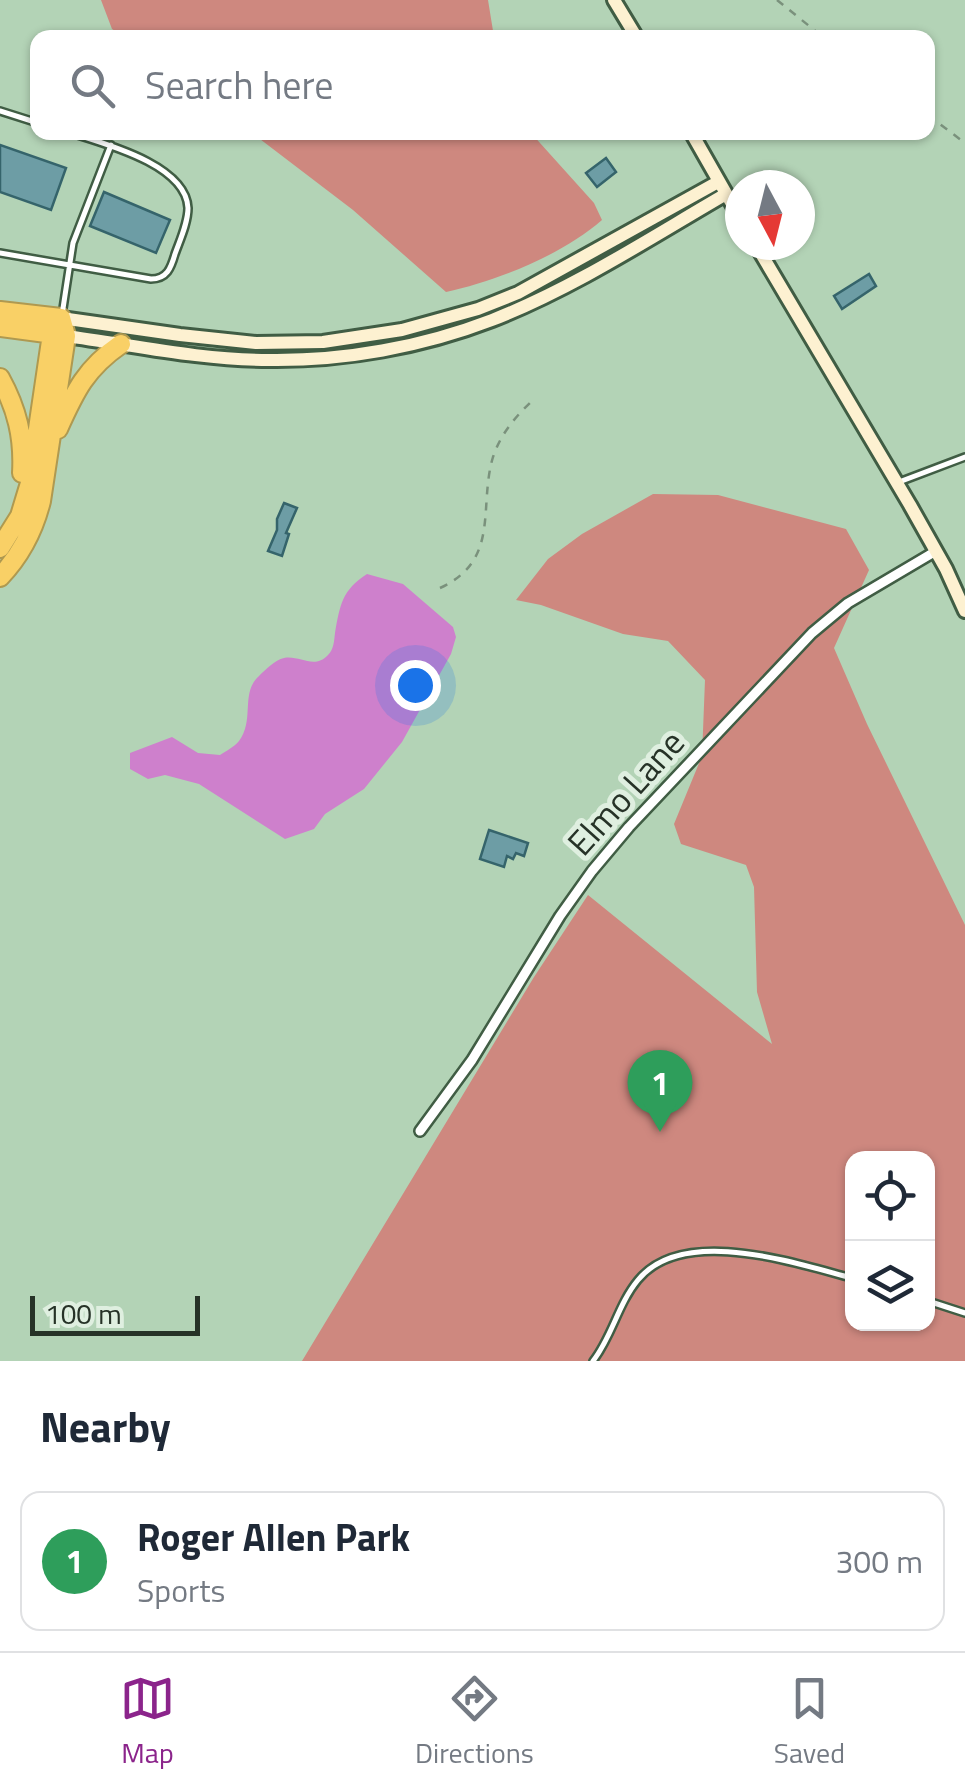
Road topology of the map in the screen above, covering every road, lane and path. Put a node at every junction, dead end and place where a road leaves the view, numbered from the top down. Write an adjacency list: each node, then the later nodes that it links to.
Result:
1 (614, 0): 3 (street)
2 (777, 0): 4 (path)
3 (632, 30)
4 (814, 30)
5 (0, 110): 6 (lane)
6 (30, 120)
7 (935, 120): 10 (path)
8 (94, 140): 11 (lane)
9 (695, 140): 12 (street)
10 (965, 143)
11 (111, 145): 16 (lane); 16 (lane)
12 (722, 188): 13 (street); 19 (street); 20 (street)
13 (725, 193)
14 (0, 252): 16 (lane)
15 (765, 260): 25 (street)
16 (69, 264): 19 (lane)
17 (0, 311): 19 (highway)
18 (0, 327): 19 (highway)
19 (60, 329): 20 (street); 24 (highway); 26 (highway)
20 (120, 344): 24 (highway)
21 (0, 378): 26 (highway)
22 (534, 399): 29 (path)
23 (965, 456): 25 (lane)
24 (46, 468): 28 (highway)
25 (896, 483): 27 (street)
26 (3, 543)
27 (936, 551): 30 (street); 31 (street, Elmo Lane)
28 (0, 577)
29 (440, 588)
30 (965, 610)
31 (420, 1131)
32 (845, 1276): 35 (lane)
33 (935, 1303): 34 (lane)
34 (965, 1313)
35 (593, 1361)

